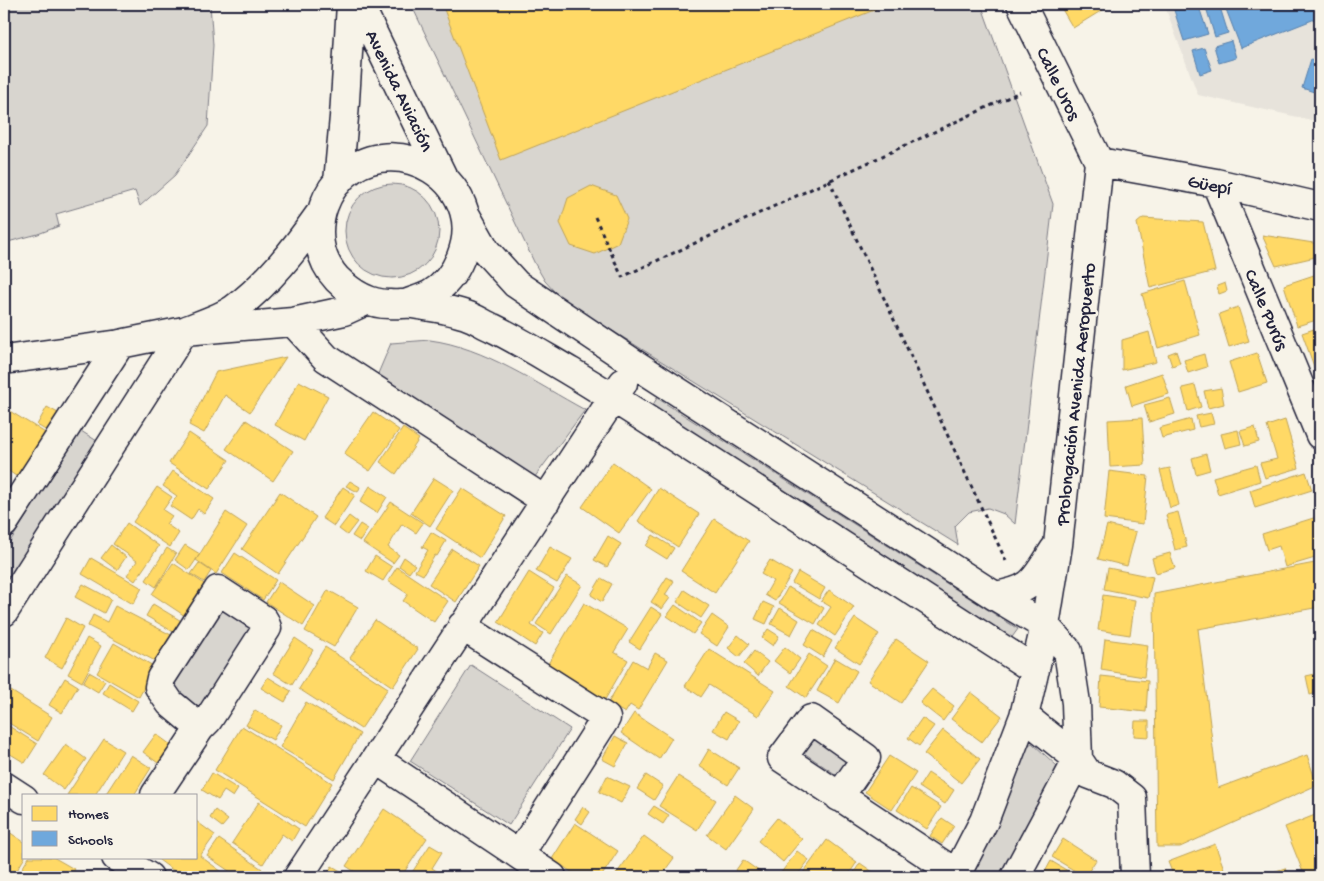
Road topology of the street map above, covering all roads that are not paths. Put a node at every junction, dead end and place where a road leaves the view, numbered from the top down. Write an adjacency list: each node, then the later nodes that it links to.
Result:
1 (351, 4): 6 (street, Avenida Aviación)
2 (359, 4): 5 (street, Avenida Aviación)
3 (1021, 4): 4 (street, Calle Uros)
4 (1099, 162): 7 (street, Güepí); 22 (street, Prolongación Avenida Aeropuerto)
5 (443, 177): 6 (street); 9 (street)
6 (338, 182): 10 (street)
7 (1216, 183): 8 (street, Güepí); 19 (street, Calle Purús)
8 (1320, 207)
9 (465, 212): 12 (street); 17 (street)
10 (319, 215): 11 (street); 14 (street)
11 (368, 300): 12 (street); 13 (street)
12 (408, 303): 18 (street)
13 (293, 322): 14 (street); 20 (street)
14 (184, 331): 15 (street); 24 (street)
15 (120, 344): 16 (street); 21 (street)
16 (4, 360)
17 (635, 364): 18 (street); 23 (street)
18 (614, 398): 20 (street); 27 (street)
19 (1320, 435)
20 (546, 501): 25 (street)
21 (4, 523)
22 (1058, 545): 23 (street); 26 (street, Prolongación Avenida Aeropuerto)
23 (995, 596): 26 (street)
24 (4, 612)
25 (462, 626): 31 (street); 36 (street)
26 (1045, 626): 27 (street, Prolongación Avenida Aeropuerto); 30 (street)
27 (1035, 670): 28 (street, Prolongación Avenida Aeropuerto)
28 (1024, 716): 30 (street); 38 (street, Prolongación Avenida Aeropuerto)
29 (200, 728): 29 (street); 33 (street)
30 (1078, 759): 42 (street); 43 (street)
31 (377, 760): 36 (street); 40 (street)
32 (4, 786): 35 (street)
33 (156, 794)
34 (839, 797): 34 (street); 38 (street)
35 (22, 798)
36 (519, 855): 41 (street)
37 (118, 858): 39 (street)
38 (956, 876)
39 (149, 877)
40 (298, 877)
41 (552, 877)
42 (1015, 877)
43 (1135, 877)

